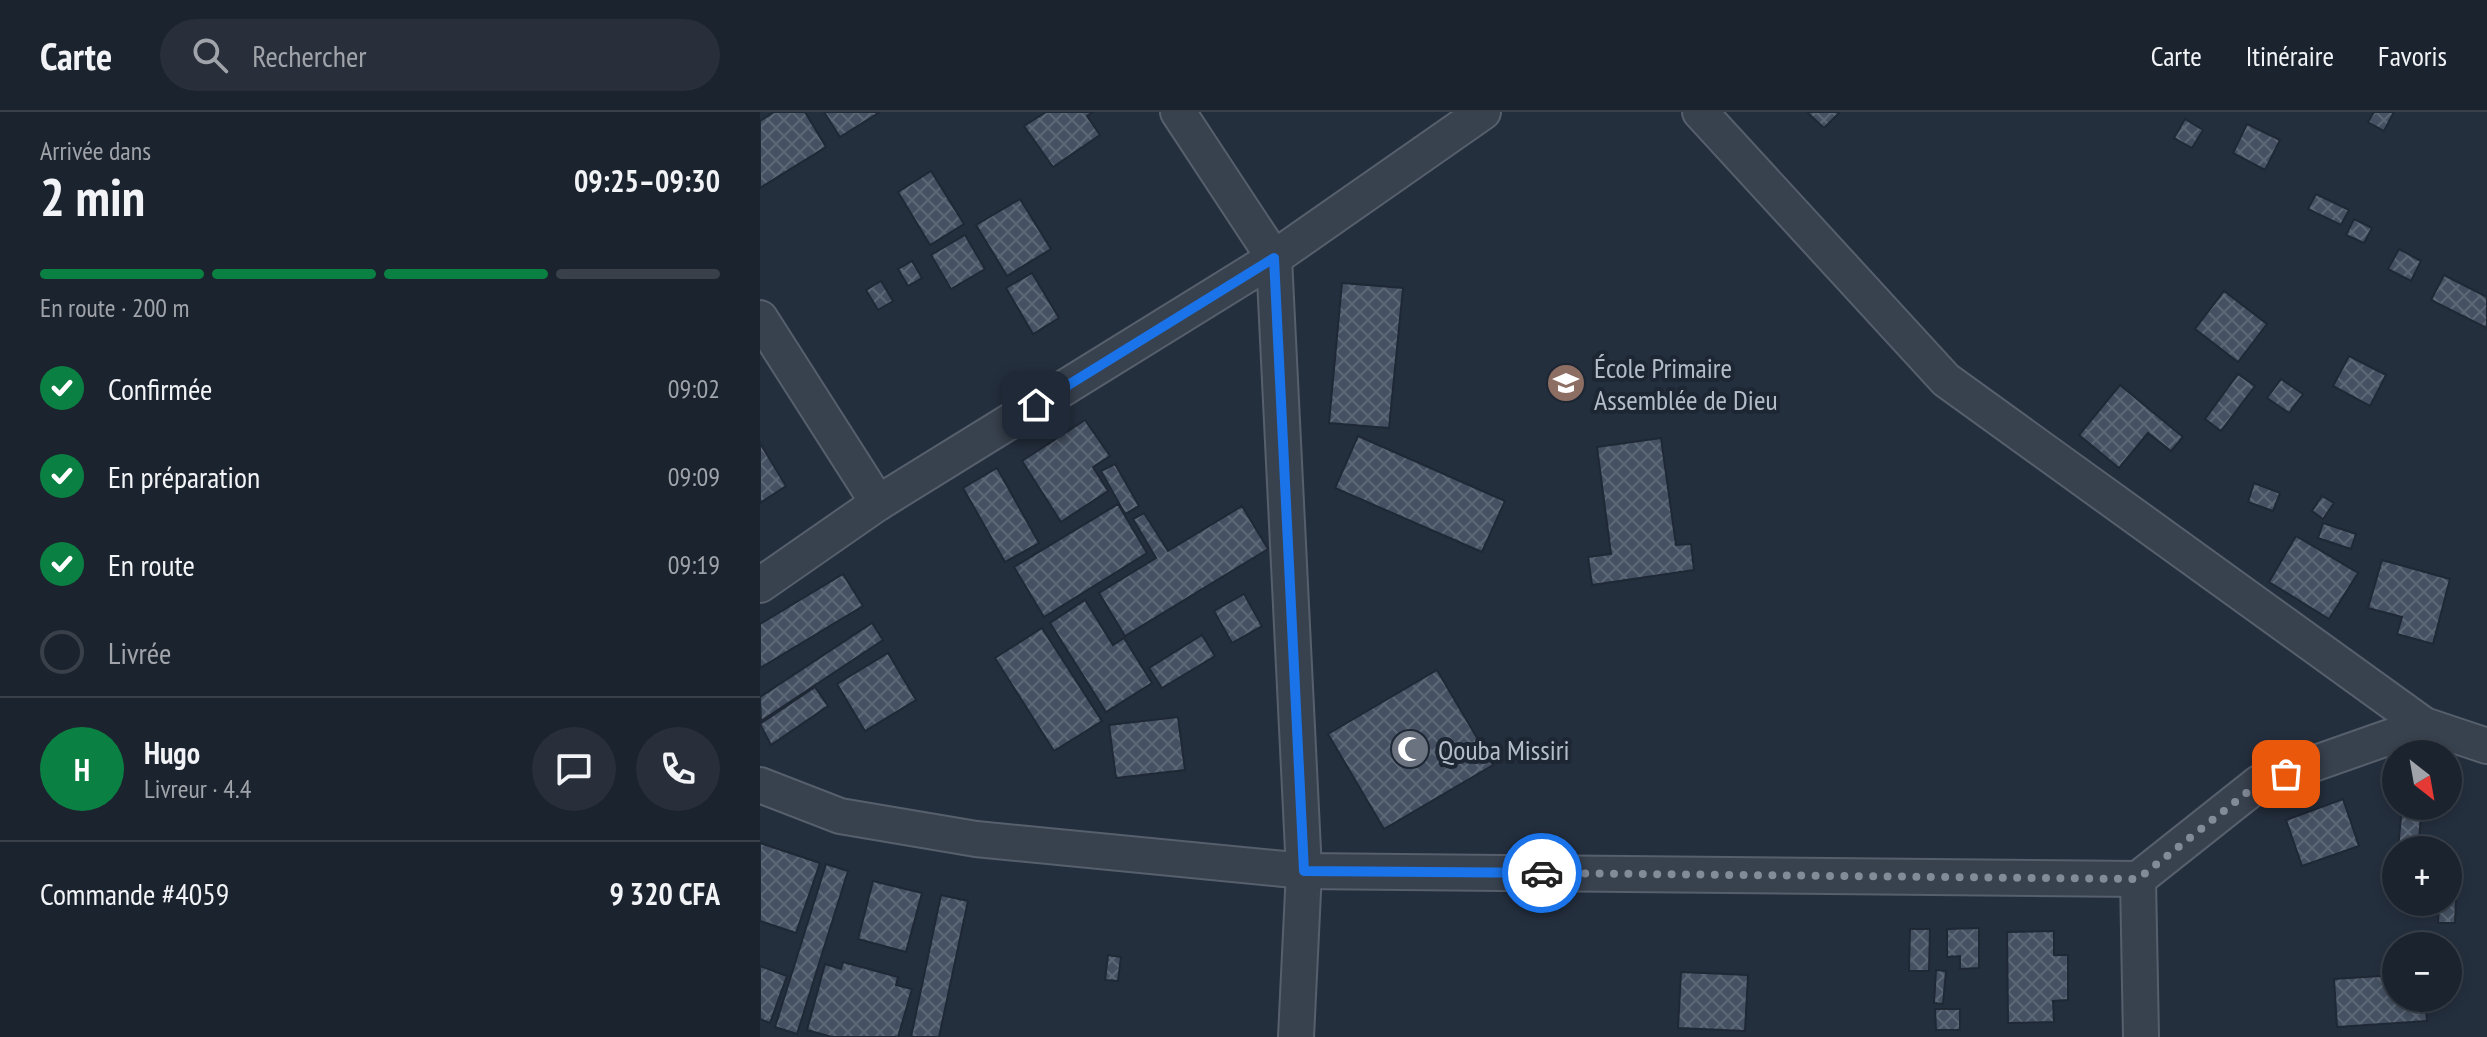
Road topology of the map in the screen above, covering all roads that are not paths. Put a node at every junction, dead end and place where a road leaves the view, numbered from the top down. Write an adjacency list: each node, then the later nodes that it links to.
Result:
1 (1178, 112): 4 (street)
2 (1483, 112): 4 (street)
3 (1700, 112): 8 (street)
4 (1274, 258): 6 (street); 11 (street)
5 (760, 318): 6 (street)
6 (878, 503): 7 (street)
7 (760, 585)
8 (2424, 725): 9 (street); 12 (street)
9 (2487, 746)
10 (760, 785): 11 (street)
11 (1304, 871): 12 (street); 13 (street)
12 (2138, 879): 14 (street)
13 (1296, 1037)
14 (2141, 1037)

